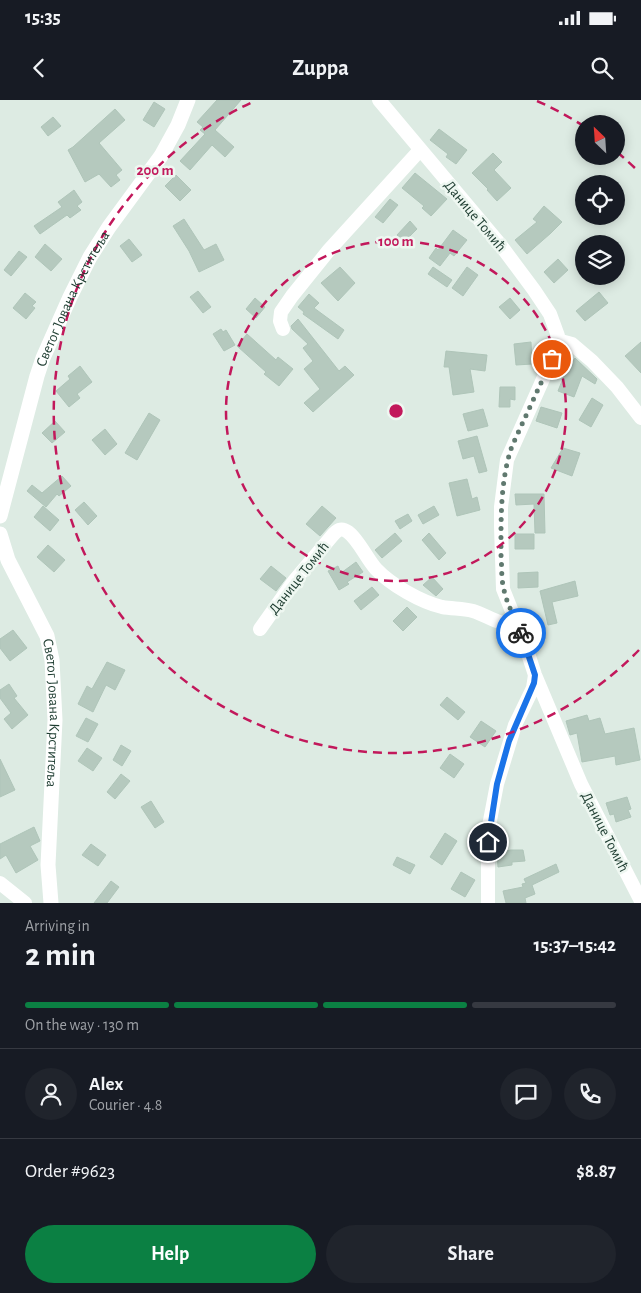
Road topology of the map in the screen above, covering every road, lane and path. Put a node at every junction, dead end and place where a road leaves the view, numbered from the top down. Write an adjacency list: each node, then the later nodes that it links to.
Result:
1 (188, 100): 7 (street, Светог Јована Крститеља)
2 (379, 100): 3 (street, Данице Томић)
3 (420, 150): 4 (street); 5 (street, Данице Томић)
4 (284, 329)
5 (557, 340): 6 (street); 10 (street, Данице Томић)
6 (641, 418)
7 (3, 492): 8 (street, Светог Јована Крститеља)
8 (0, 516)
9 (0, 534): 18 (street, Светог Јована Крститеља)
10 (516, 623): 11 (street, Данице Томић); 12 (street, Данице Томић)
11 (260, 629)
12 (535, 675): 13 (street, Данице Томић); 14 (street)
13 (544, 698): 14 (street); 16 (street, Данице Томић)
14 (526, 703): 19 (street)
15 (0, 883): 17 (street)
16 (641, 901)
17 (25, 903)
18 (51, 903)
19 (488, 903)

